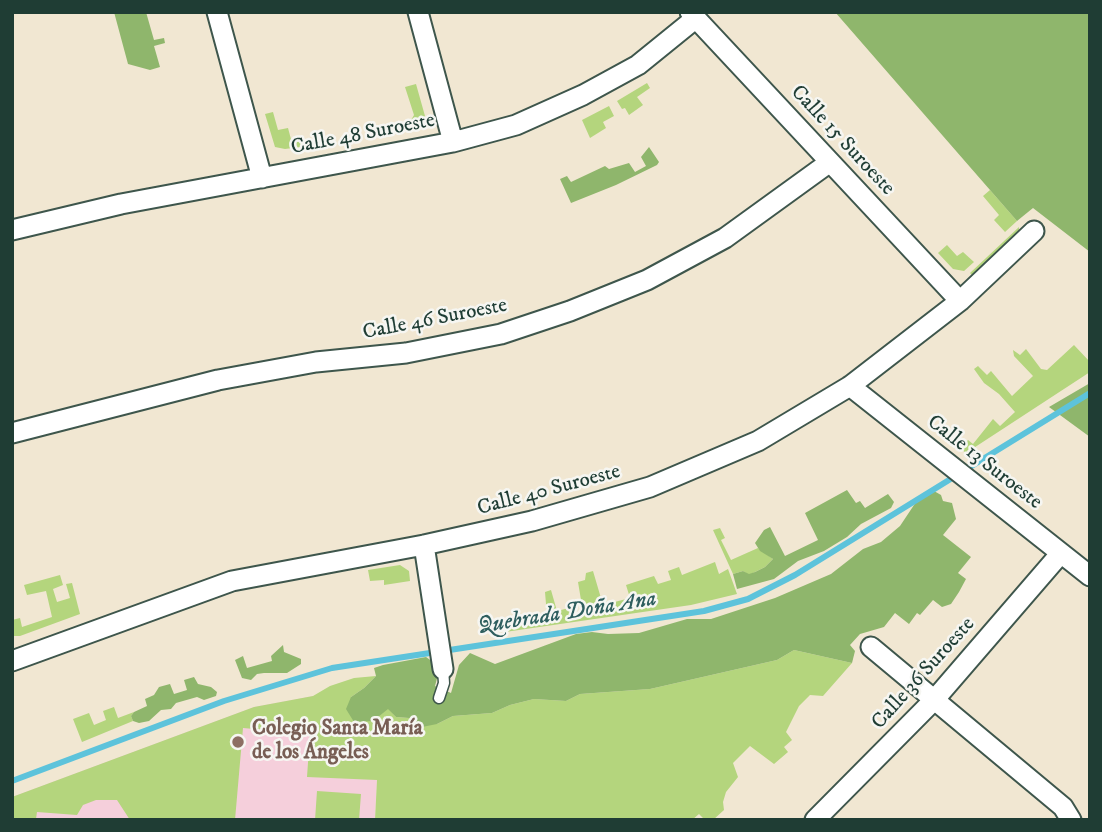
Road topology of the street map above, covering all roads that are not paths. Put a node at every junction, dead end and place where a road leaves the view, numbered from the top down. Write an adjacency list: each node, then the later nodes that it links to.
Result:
1 (218, 12): 6 (street)
2 (418, 12): 4 (street)
3 (693, 15): 4 (street, Calle 48 Suroeste); 5 (street, Calle 15 Suroeste)
4 (453, 142): 6 (street, Calle 48 Suroeste)
5 (830, 162): 9 (street, Calle 15 Suroeste); 11 (street, Calle 46 Suroeste)
6 (262, 178): 7 (street, Calle 48 Suroeste)
7 (12, 230)
8 (1034, 231): 9 (street, Calle 40 Suroeste)
9 (960, 301): 10 (street, Calle 40 Suroeste)
10 (850, 386): 12 (street, Calle 40 Suroeste); 13 (street, Calle 13 Suroeste)
11 (12, 433)
12 (424, 545): 16 (street, Calle 40 Suroeste); 17 (street)
13 (1061, 553): 14 (street, Calle 13 Suroeste); 19 (street, Calle 36 Suroeste)
14 (1090, 576)
15 (871, 647): 19 (street)
16 (12, 661)
17 (443, 669): 18 (lane)
18 (439, 698)
19 (935, 699): 20 (street, Calle 36 Suroeste); 21 (street)
20 (815, 820)
21 (1070, 820)

